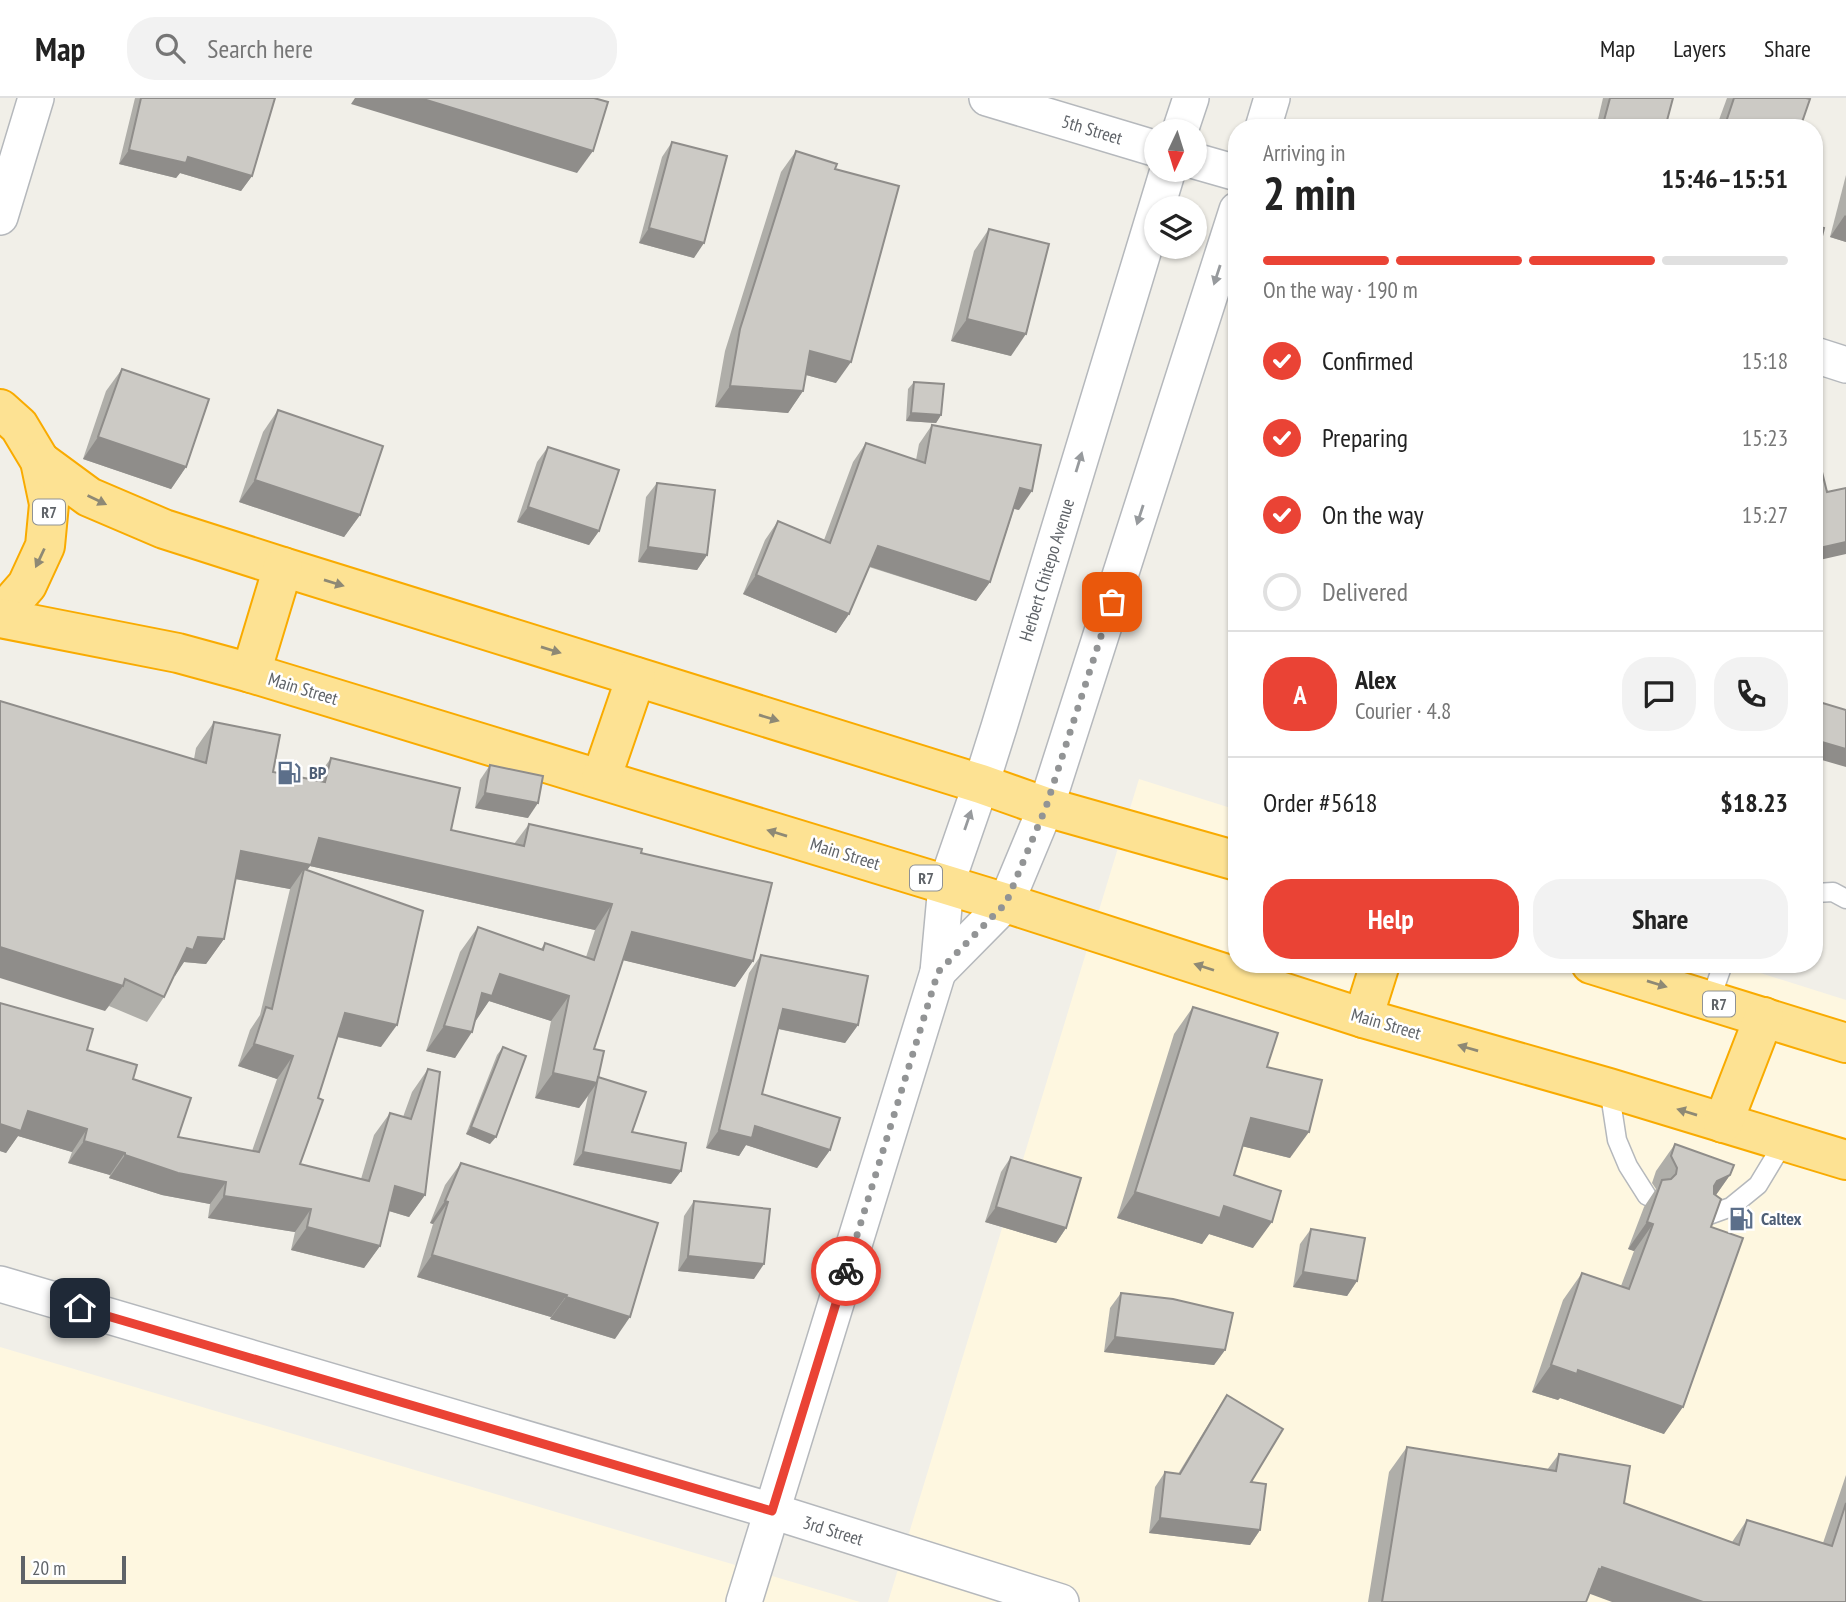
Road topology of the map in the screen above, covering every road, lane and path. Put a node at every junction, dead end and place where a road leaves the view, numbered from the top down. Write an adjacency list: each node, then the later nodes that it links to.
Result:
1 (36, 98): 11 (street)
2 (987, 98): 7 (street, 5th Street)
3 (1191, 98): 5 (street)
4 (1272, 98): 6 (street)
5 (1184, 119)
6 (1266, 119)
7 (1144, 145)
8 (1208, 165): 9 (street)
9 (1228, 170)
10 (1164, 182): 22 (street, Herbert Chitepo Avenue, one-way to 10)
11 (0, 217)
12 (1228, 238): 23 (street, Herbert Chitepo Avenue, one-way to 23)
13 (1823, 358): 14 (street)
14 (1846, 365)
15 (0, 409): 16 (highway, Main Street / R7)
16 (40, 461): 17 (highway, Main Street / R7, one-way to 17); 18 (highway, Main Street / R7, one-way to 18)
17 (283, 568): 19 (highway); 20 (highway, Main Street / R7, one-way to 20)
18 (0, 617): 19 (highway, Main Street / R7)
19 (250, 673): 21 (highway, Main Street / R7)
20 (636, 677): 21 (highway); 22 (highway, Main Street / R7, one-way to 22)
21 (601, 779): 25 (highway, Main Street / R7, one-way to 21)
22 (981, 784): 23 (highway, Main Street / R7); 25 (street, Herbert Chitepo Avenue, one-way to 22)
23 (1046, 807): 24 (highway, Main Street / R7); 28 (street, Herbert Chitepo Avenue)
24 (1228, 858)
25 (946, 884): 28 (highway, Main Street / R7); 29 (street, Herbert Chitepo Avenue)
26 (1823, 893): 27 (lane)
27 (1846, 899)
28 (1006, 903): 29 (street, Herbert Chitepo Avenue); 35 (highway, Main Street / R7, one-way to 28)
29 (938, 972): 44 (street, Herbert Chitepo Avenue)
30 (1377, 973): 35 (highway)
31 (1620, 973): 33 (highway, R7, one-way to 33)
32 (1720, 973): 33 (lane)
33 (1710, 1001): 34 (highway, R7)
34 (1764, 1017): 36 (highway, R7); 38 (highway)
35 (1363, 1018): 37 (highway, Main Street / R7, one-way to 35)
36 (1846, 1044)
37 (1609, 1088): 38 (highway, Main Street / R7, one-way to 37); 41 (lane)
38 (1723, 1123): 39 (highway, Main Street / R7)
39 (1784, 1142): 40 (highway, Main Street / R7); 42 (lane)
40 (1846, 1160)
41 (1647, 1196)
42 (1706, 1216)
43 (0, 1284): 44 (street, 3rd Street)
44 (772, 1511): 45 (street, Herbert Chitepo Avenue); 46 (street, 3rd Street)
45 (744, 1602)
46 (1061, 1602)

